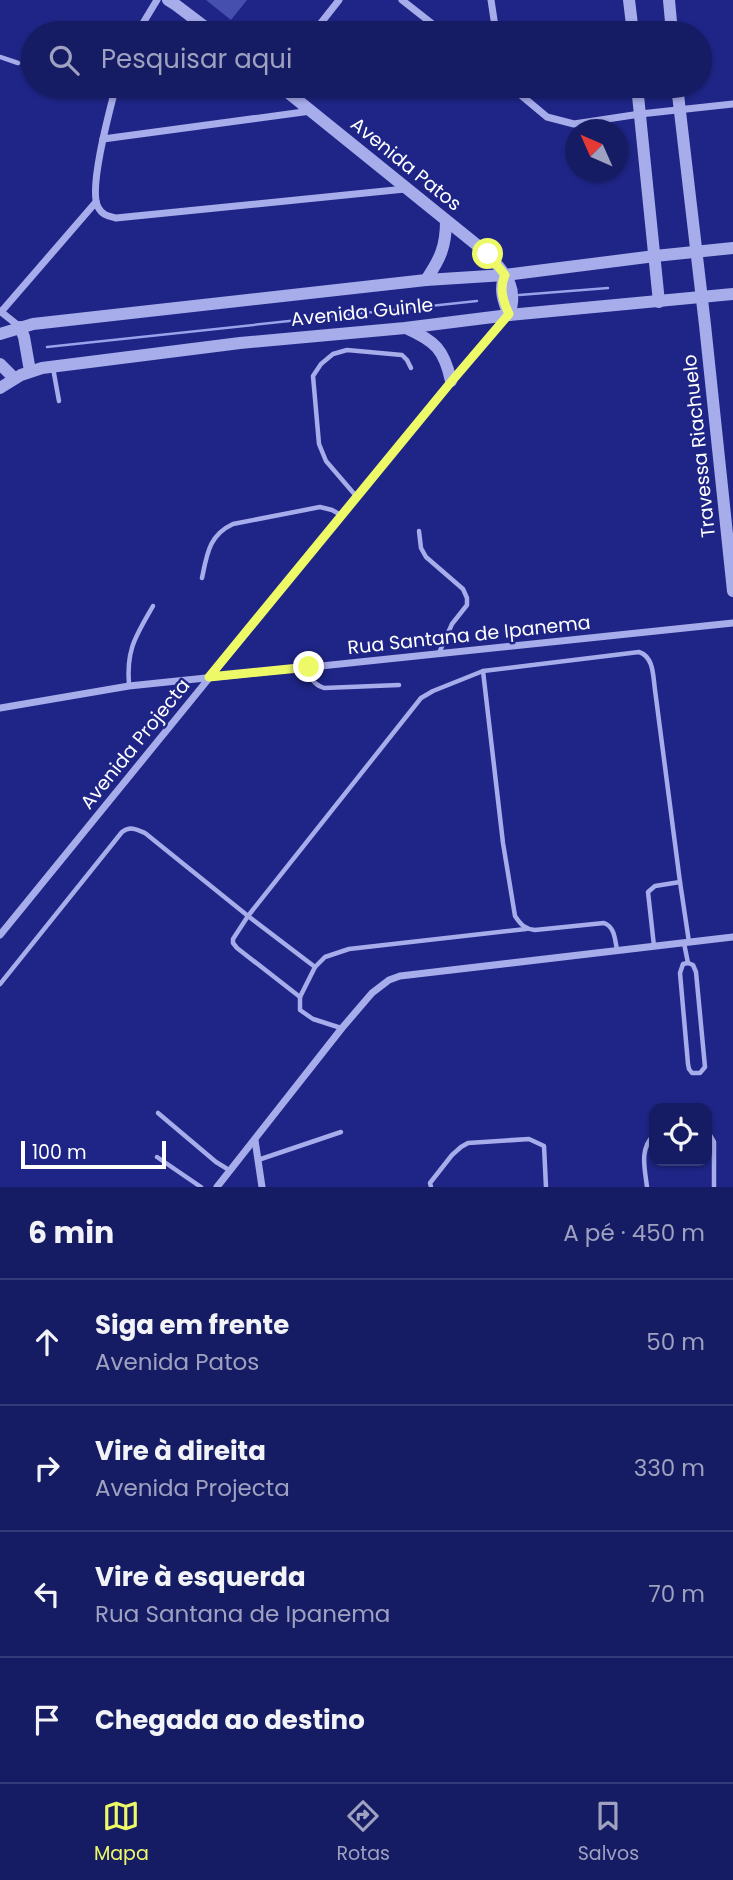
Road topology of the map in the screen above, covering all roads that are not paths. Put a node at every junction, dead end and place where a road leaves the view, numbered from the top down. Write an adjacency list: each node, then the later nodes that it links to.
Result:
1 (157, 0): 8 (street)
2 (168, 0): 9 (street)
3 (339, 0): 10 (street)
4 (402, 0): 11 (street)
5 (491, 0): 12 (street)
6 (629, 0): 13 (street)
7 (669, 0): 14 (street)
8 (144, 21)
9 (197, 21)
10 (322, 21)
11 (429, 21)
12 (494, 21)
13 (631, 21)
14 (671, 21)
15 (0, 57): 16 (lane)
16 (18, 63)
17 (113, 98): 26 (street)
18 (295, 98): 24 (street, Avenida Patos)
19 (524, 98): 25 (street)
20 (638, 98): 25 (street)
21 (678, 98): 23 (street, Travessa Riachuelo)
22 (733, 104): 23 (street)
23 (680, 110): 25 (street); 31 (street, Travessa Riachuelo)
24 (311, 111): 26 (street); 27 (street, Avenida Patos)
25 (640, 114): 32 (street)
26 (103, 139): 28 (street)
27 (405, 189): 28 (street); 29 (street, Avenida Patos)
28 (96, 202): 38 (street)
29 (446, 221): 33 (street, Avenida Patos); 34 (street)
30 (733, 248): 31 (street, Avenida Guinle)
31 (697, 251): 32 (street, Avenida Guinle); 36 (street, Travessa Riachuelo)
32 (655, 256): 33 (street, Avenida Guinle); 37 (street)
33 (505, 275): 34 (street, Avenida Guinle); 39 (street)
34 (426, 280): 40 (street, Avenida Guinle)
35 (733, 294): 36 (street, Avenida Guinle)
36 (702, 298): 37 (street, Avenida Guinle); 55 (street, Travessa Riachuelo)
37 (659, 302): 39 (street, Avenida Guinle)
38 (1, 311): 40 (street)
39 (509, 314): 41 (street, Avenida Guinle); 48 (street, Avenida Projecta)
40 (20, 327): 42 (street, Avenida Guinle); 46 (street)
41 (405, 328): 44 (street, Avenida Guinle); 48 (street)
42 (0, 334)
43 (0, 364): 47 (street)
44 (53, 367): 46 (street, Avenida Guinle); 50 (lane)
45 (411, 368): 51 (lane)
46 (30, 371): 47 (street, Avenida Guinle)
47 (14, 378): 49 (street, Avenida Guinle)
48 (451, 382): 51 (street, Avenida Projecta)
49 (0, 388)
50 (59, 401)
51 (357, 496): 52 (street, Avenida Projecta)
52 (342, 515): 54 (lane); 61 (street, Avenida Projecta)
53 (419, 531): 58 (lane)
54 (202, 578)
55 (733, 591)
56 (153, 606): 63 (lane)
57 (733, 623): 58 (street, Rua Santana de Ipanema)
58 (439, 654): 59 (street, Rua Santana de Ipanema)
59 (309, 667): 61 (street, Rua Santana de Ipanema); 62 (lane)
60 (483, 671): 65 (lane); 66 (lane); 67 (lane)
61 (209, 677): 63 (street, Rua Santana de Ipanema); 68 (street, Avenida Projecta)
62 (399, 685)
63 (129, 686): 64 (street, Rua Santana de Ipanema)
64 (0, 708)
65 (680, 882): 70 (lane); 71 (lane)
66 (248, 916): 74 (lane); 75 (lane); 76 (lane)
67 (526, 929): 72 (lane); 74 (lane)
68 (0, 935)
69 (733, 937): 70 (street)
70 (686, 942): 71 (street); 73 (lane)
71 (654, 946): 72 (street)
72 (617, 950): 77 (street)
73 (688, 963): 73 (lane)
74 (314, 967): 76 (lane)
75 (0, 984)
76 (300, 997): 77 (lane)
77 (342, 1028): 81 (street)
78 (158, 1113): 85 (lane)
79 (341, 1132): 84 (lane)
80 (712, 1139): 92 (lane)
81 (255, 1140): 84 (street); 85 (street)
82 (649, 1141): 91 (lane)
83 (158, 1157): 86 (lane)
84 (258, 1160): 88 (street)
85 (230, 1171): 87 (street)
86 (201, 1187)
87 (217, 1187)
88 (262, 1187)
89 (431, 1187): 90 (lane)
90 (547, 1187)
91 (648, 1187)
92 (714, 1187)

